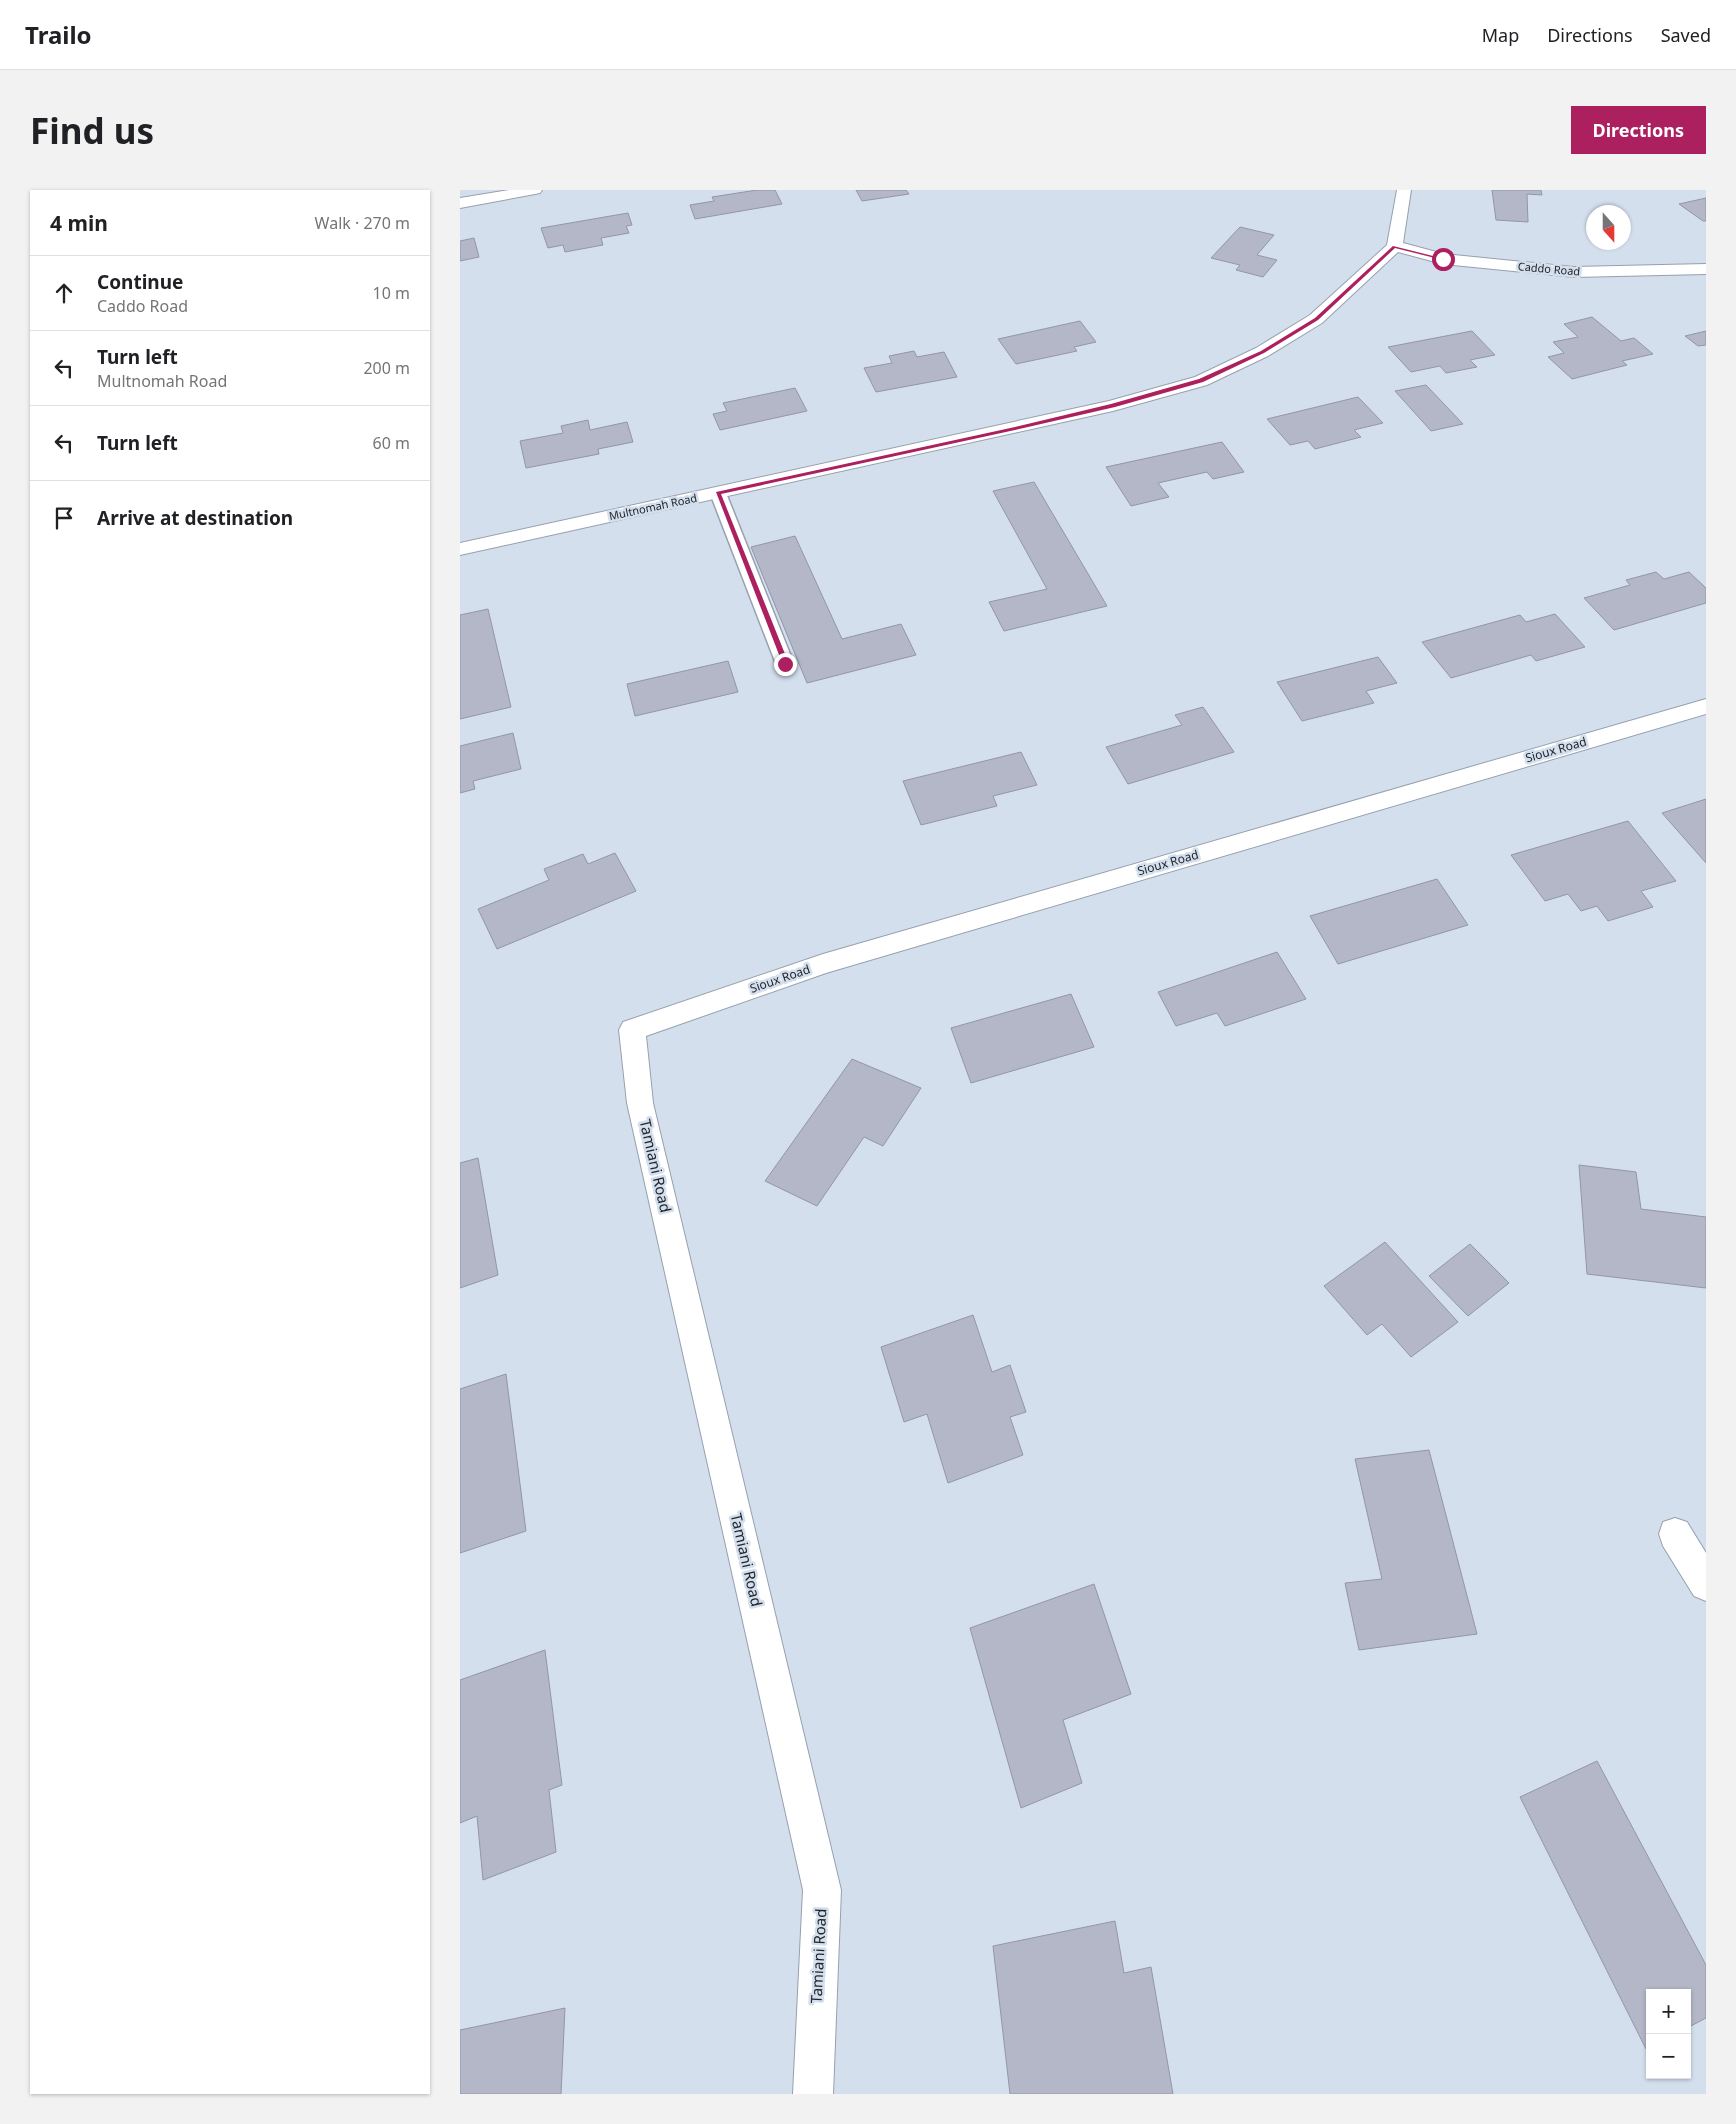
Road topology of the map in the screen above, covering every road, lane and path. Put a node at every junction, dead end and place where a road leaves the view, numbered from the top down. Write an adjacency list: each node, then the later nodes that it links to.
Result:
1 (535, 190): 3 (street)
2 (1404, 190): 4 (street)
3 (460, 203)
4 (1394, 246): 5 (street, Caddo Road); 6 (street, Multnomah Road)
5 (1706, 269)
6 (718, 493): 7 (street, Multnomah Road); 8 (lane)
7 (460, 549)
8 (785, 664)
9 (1706, 706): 10 (street, Sioux Road)
10 (632, 1030): 13 (street, Tamiani Road)
11 (1675, 1534): 12 (street)
12 (1706, 1584)
13 (813, 2094)

